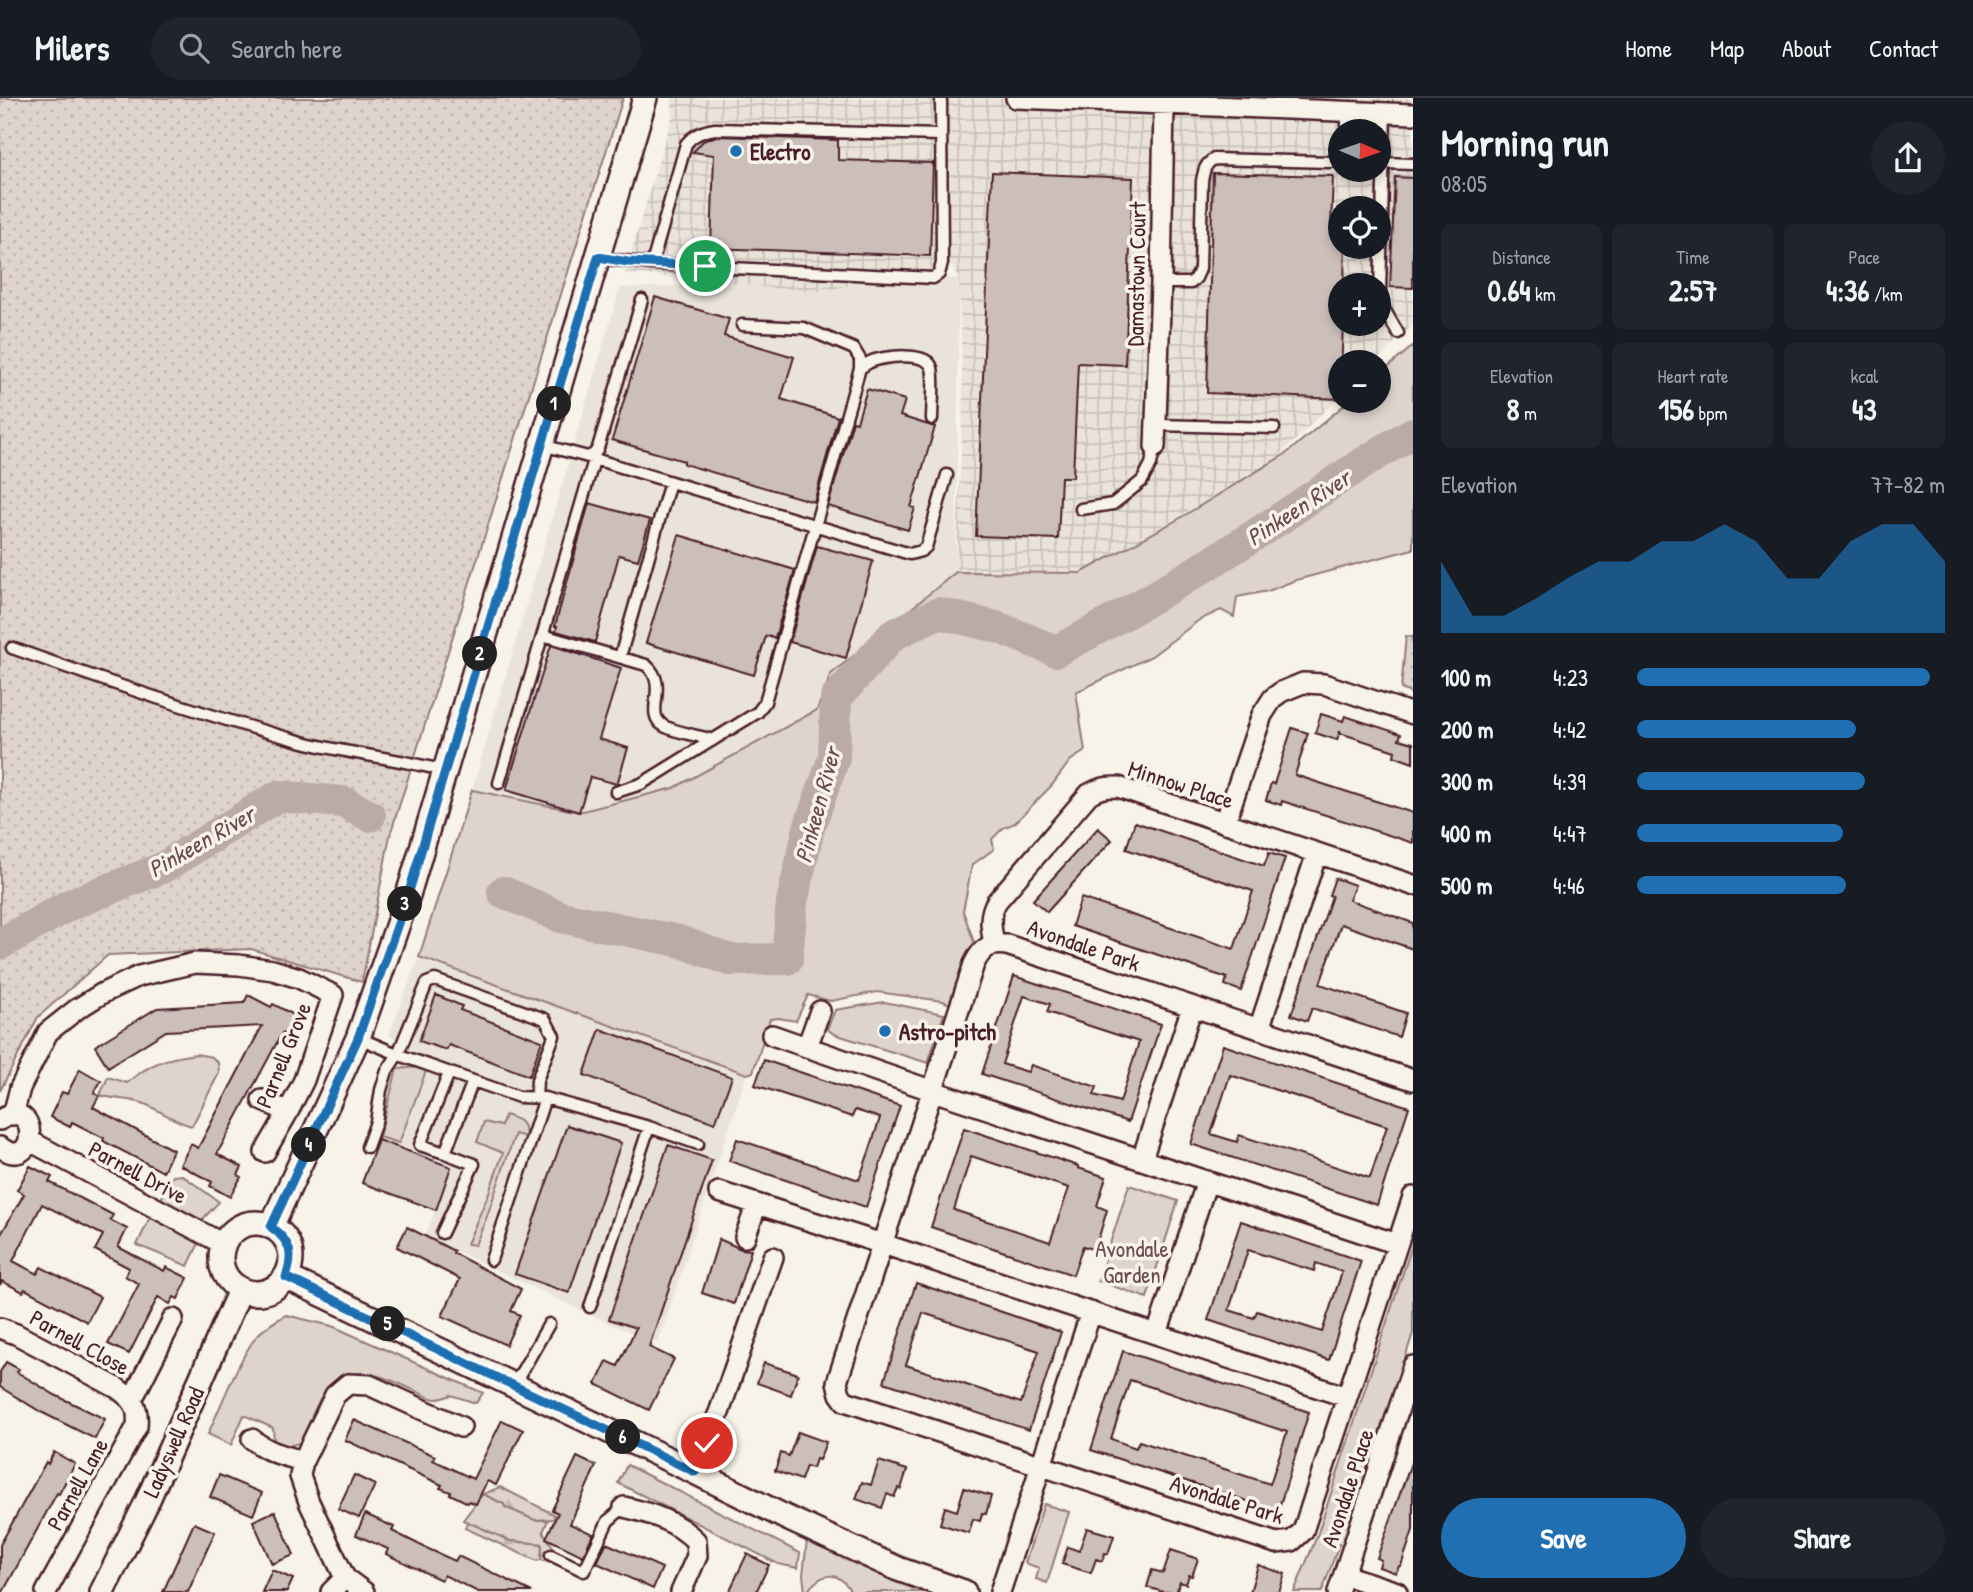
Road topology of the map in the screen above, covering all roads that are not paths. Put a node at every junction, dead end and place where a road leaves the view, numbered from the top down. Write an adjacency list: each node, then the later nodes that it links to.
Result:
1 (645, 98): 15 (street)
2 (941, 98): 10 (lane)
3 (1016, 98): 4 (street)
4 (1164, 103): 5 (street); 17 (street, Damastown Court)
5 (1347, 111): 6 (street); 8 (lane)
6 (1385, 112): 7 (street); 9 (lane)
7 (1413, 114)
8 (1347, 119)
9 (1385, 119)
10 (940, 135): 16 (lane); 16 (lane)
11 (1328, 162): 17 (lane)
12 (1391, 163): 13 (lane)
13 (1413, 164)
14 (1383, 182): 20 (lane)
15 (598, 257): 16 (lane); 25 (street)
16 (652, 264)
17 (1161, 283): 23 (street, Damastown Court)
18 (642, 300): 27 (lane)
19 (742, 325): 21 (lane)
20 (1398, 333)
21 (860, 368): 22 (lane); 31 (lane)
22 (932, 419)
23 (1156, 425): 24 (lane); 26 (street, Damastown Court)
24 (1275, 428)
25 (542, 445): 27 (lane); 37 (street)
26 (1155, 447): 30 (lane)
27 (591, 459): 29 (lane); 32 (lane)
28 (947, 475): 31 (lane)
29 (670, 482): 31 (lane); 34 (lane)
30 (1081, 509)
31 (816, 526): 36 (lane)
32 (543, 635): 34 (lane); 38 (lane)
33 (12, 648): 37 (lane)
34 (620, 657): 36 (lane)
35 (1413, 713): 40 (street)
36 (713, 740): 39 (lane)
37 (445, 771): 48 (street)
38 (499, 783)
39 (617, 792)
40 (1225, 823): 41 (street, Minnow Place); 43 (street, Minnow Place)
41 (1317, 853): 42 (street, Minnow Place); 46 (street)
42 (1413, 886)
43 (994, 944): 44 (street, Avondale Park); 54 (street, Avondale Park)
44 (1192, 1007): 46 (street, Avondale Park); 66 (street)
45 (820, 1010): 49 (street)
46 (1259, 1029): 52 (street, Avondale Park)
47 (772, 1035): 49 (street)
48 (358, 1038): 50 (lane); 71 (street)
49 (807, 1047): 54 (street)
50 (398, 1054): 51 (lane); 55 (lane); 63 (lane)
51 (449, 1073): 53 (lane); 65 (lane)
52 (1413, 1080)
53 (473, 1081): 55 (lane); 65 (lane)
54 (933, 1090): 66 (street); 75 (street, Avondale Park)
55 (540, 1098): 59 (lane); 78 (lane)
56 (262, 1100): 57 (street)
57 (289, 1112): 58 (street, Parnell Grove); 64 (street, Parnell Grove)
58 (7, 1117): 60 (street)
59 (649, 1127): 61 (lane); 81 (lane)
60 (30, 1141): 62 (street); 74 (street, Parnell Drive)
61 (698, 1144)
62 (0, 1147)
63 (367, 1147)
64 (265, 1152)
65 (445, 1153): 72 (lane)
66 (1142, 1159): 67 (street)
67 (1207, 1181): 76 (street); 86 (street)
68 (719, 1192): 70 (street)
69 (1413, 1196): 76 (street, Avondale Park)
70 (757, 1204): 73 (street); 75 (street)
71 (271, 1227): 74 (street); 79 (street)
72 (442, 1233)
73 (745, 1237)
74 (223, 1244): 80 (street)
75 (882, 1244): 82 (street); 95 (street, Avondale Park)
76 (1397, 1244): 89 (street, Avondale Park)
77 (774, 1257): 96 (street)
78 (491, 1260)
79 (286, 1277): 80 (street); 88 (street)
80 (240, 1290): 102 (street, Ladyswell Road)
81 (590, 1307)
82 (1091, 1312): 86 (street); 95 (street)
83 (173, 1319): 90 (street, Parnell Close)
84 (550, 1324): 88 (lane)
85 (0, 1328): 90 (street, Parnell Close)
86 (1157, 1334): 89 (street)
87 (1413, 1366): 91 (street, Avondale Place)
88 (514, 1385): 96 (street)
89 (1347, 1397): 95 (street, Avondale Park)
90 (131, 1398): 101 (street, Parnell Lane)
91 (1404, 1420): 99 (street, Avondale Place)
92 (461, 1427): 94 (street)
93 (252, 1439): 94 (street)
94 (303, 1461): 100 (street)
95 (1041, 1465): 106 (street)
96 (695, 1472): 105 (street)
97 (624, 1507): 98 (lane); 104 (street)
98 (551, 1555)
99 (1341, 1584): 107 (street, Avondale Place)
100 (338, 1585): 103 (street)
101 (46, 1592)
102 (102, 1592)
103 (364, 1592)
104 (681, 1592)
105 (964, 1592)
106 (1000, 1592)
107 (1397, 1592)

